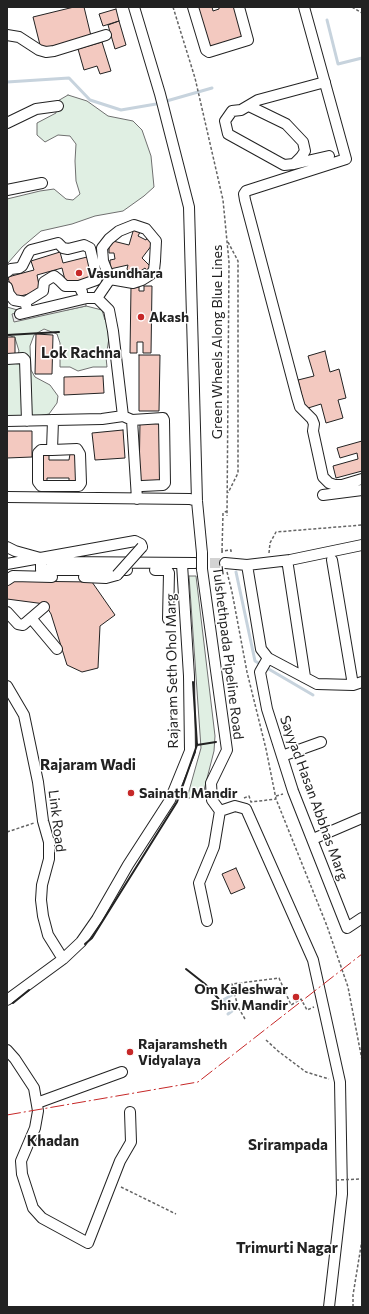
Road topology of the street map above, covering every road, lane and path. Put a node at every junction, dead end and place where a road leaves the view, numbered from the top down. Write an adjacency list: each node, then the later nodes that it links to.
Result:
1 (134, 7): 38 (street, Tulshethpada Pipeline Road)
2 (173, 7): 18 (path, Green Wheels Along Blue Lines)
3 (193, 7): 4 (street)
4 (239, 7)
5 (304, 7): 10 (street)
6 (352, 7): 7 (path)
7 (362, 13)
8 (106, 35): 9 (street)
9 (7, 36)
10 (325, 82): 12 (street); 31 (street)
11 (58, 106): 13 (street)
12 (248, 106): 15 (street); 15 (street)
13 (7, 123)
14 (329, 156): 15 (street)
15 (294, 164)
16 (42, 183): 17 (street)
17 (7, 190)
18 (227, 241): 34 (path, Green Wheels Along Blue Lines); 34 (path)
19 (7, 272): 21 (street)
20 (110, 279): 20 (street); 23 (street)
21 (79, 286): 23 (street); 24 (street)
22 (7, 287): 24 (street)
23 (92, 298): 24 (street); 26 (street)
24 (25, 302)
25 (7, 359): 28 (street)
26 (127, 418): 27 (street); 32 (street); 37 (street)
27 (53, 420): 28 (street); 30 (street)
28 (27, 421): 29 (street)
29 (7, 422)
30 (52, 450): 30 (street)
31 (362, 479)
32 (142, 486)
33 (362, 490): 35 (street)
34 (227, 494): 39 (path, Green Wheels Along Blue Lines)
35 (323, 495)
36 (7, 497): 37 (street)
37 (137, 499): 38 (street)
38 (197, 501): 51 (street, Tulshethpada Pipeline Road, bridge)
39 (227, 511): 40 (path, Green Wheels Along Blue Lines); 44 (path)
40 (227, 516)
41 (362, 525): 48 (path)
42 (362, 545): 48 (street)
43 (7, 547): 45 (street)
44 (222, 551)
45 (41, 558): 47 (street); 49 (street); 55 (street, bridge); 57 (street)
46 (332, 560): 65 (street)
47 (12, 563): 54 (street)
48 (268, 563): 50 (street)
49 (182, 564): 51 (street); 56 (street, Rajaram Seth Ohol Marg)
50 (247, 565): 53 (street); 63 (street)
51 (198, 566): 71 (street, Tulshethpada Pipeline Road)
52 (288, 566): 64 (street)
53 (226, 568): 70 (path)
54 (7, 574)
55 (7, 580)
56 (184, 580): 57 (street); 78 (street, Rajaram Seth Ohol Marg)
57 (169, 581): 61 (street)
58 (44, 607): 60 (street)
59 (7, 612): 60 (street)
60 (31, 618): 62 (street)
61 (168, 619)
62 (57, 649)
63 (266, 660): 64 (street); 68 (street, Sayyad Hasan Abbhas Marg)
64 (305, 677): 65 (street)
65 (358, 684)
66 (7, 686): 73 (street, Link Road)
67 (321, 742): 68 (street)
68 (282, 756): 75 (street, Sayyad Hasan Abbhas Marg)
69 (249, 796): 70 (path)
70 (276, 799): 84 (path)
71 (220, 811): 77 (street); 86 (street)
72 (362, 818): 75 (street)
73 (43, 821): 74 (path); 78 (street, Link Road)
74 (7, 832)
75 (313, 839): 76 (street, Sayyad Hasan Abbhas Marg)
76 (362, 918)
77 (207, 921)
78 (63, 959): 79 (street, Rajaram Seth Ohol Marg)
79 (7, 1000)
80 (308, 1010): 81 (path)
81 (245, 1019)
82 (266, 1040): 86 (path)
83 (7, 1050): 87 (street)
84 (362, 1060)
85 (122, 1072): 87 (street)
86 (340, 1082): 94 (street)
87 (37, 1104): 91 (street)
88 (130, 1112): 91 (street)
89 (362, 1179): 90 (path, bridge)
90 (336, 1180)
91 (112, 1182): 92 (path)
92 (176, 1214)
93 (362, 1240): 95 (path)
94 (329, 1307)
95 (352, 1307)

